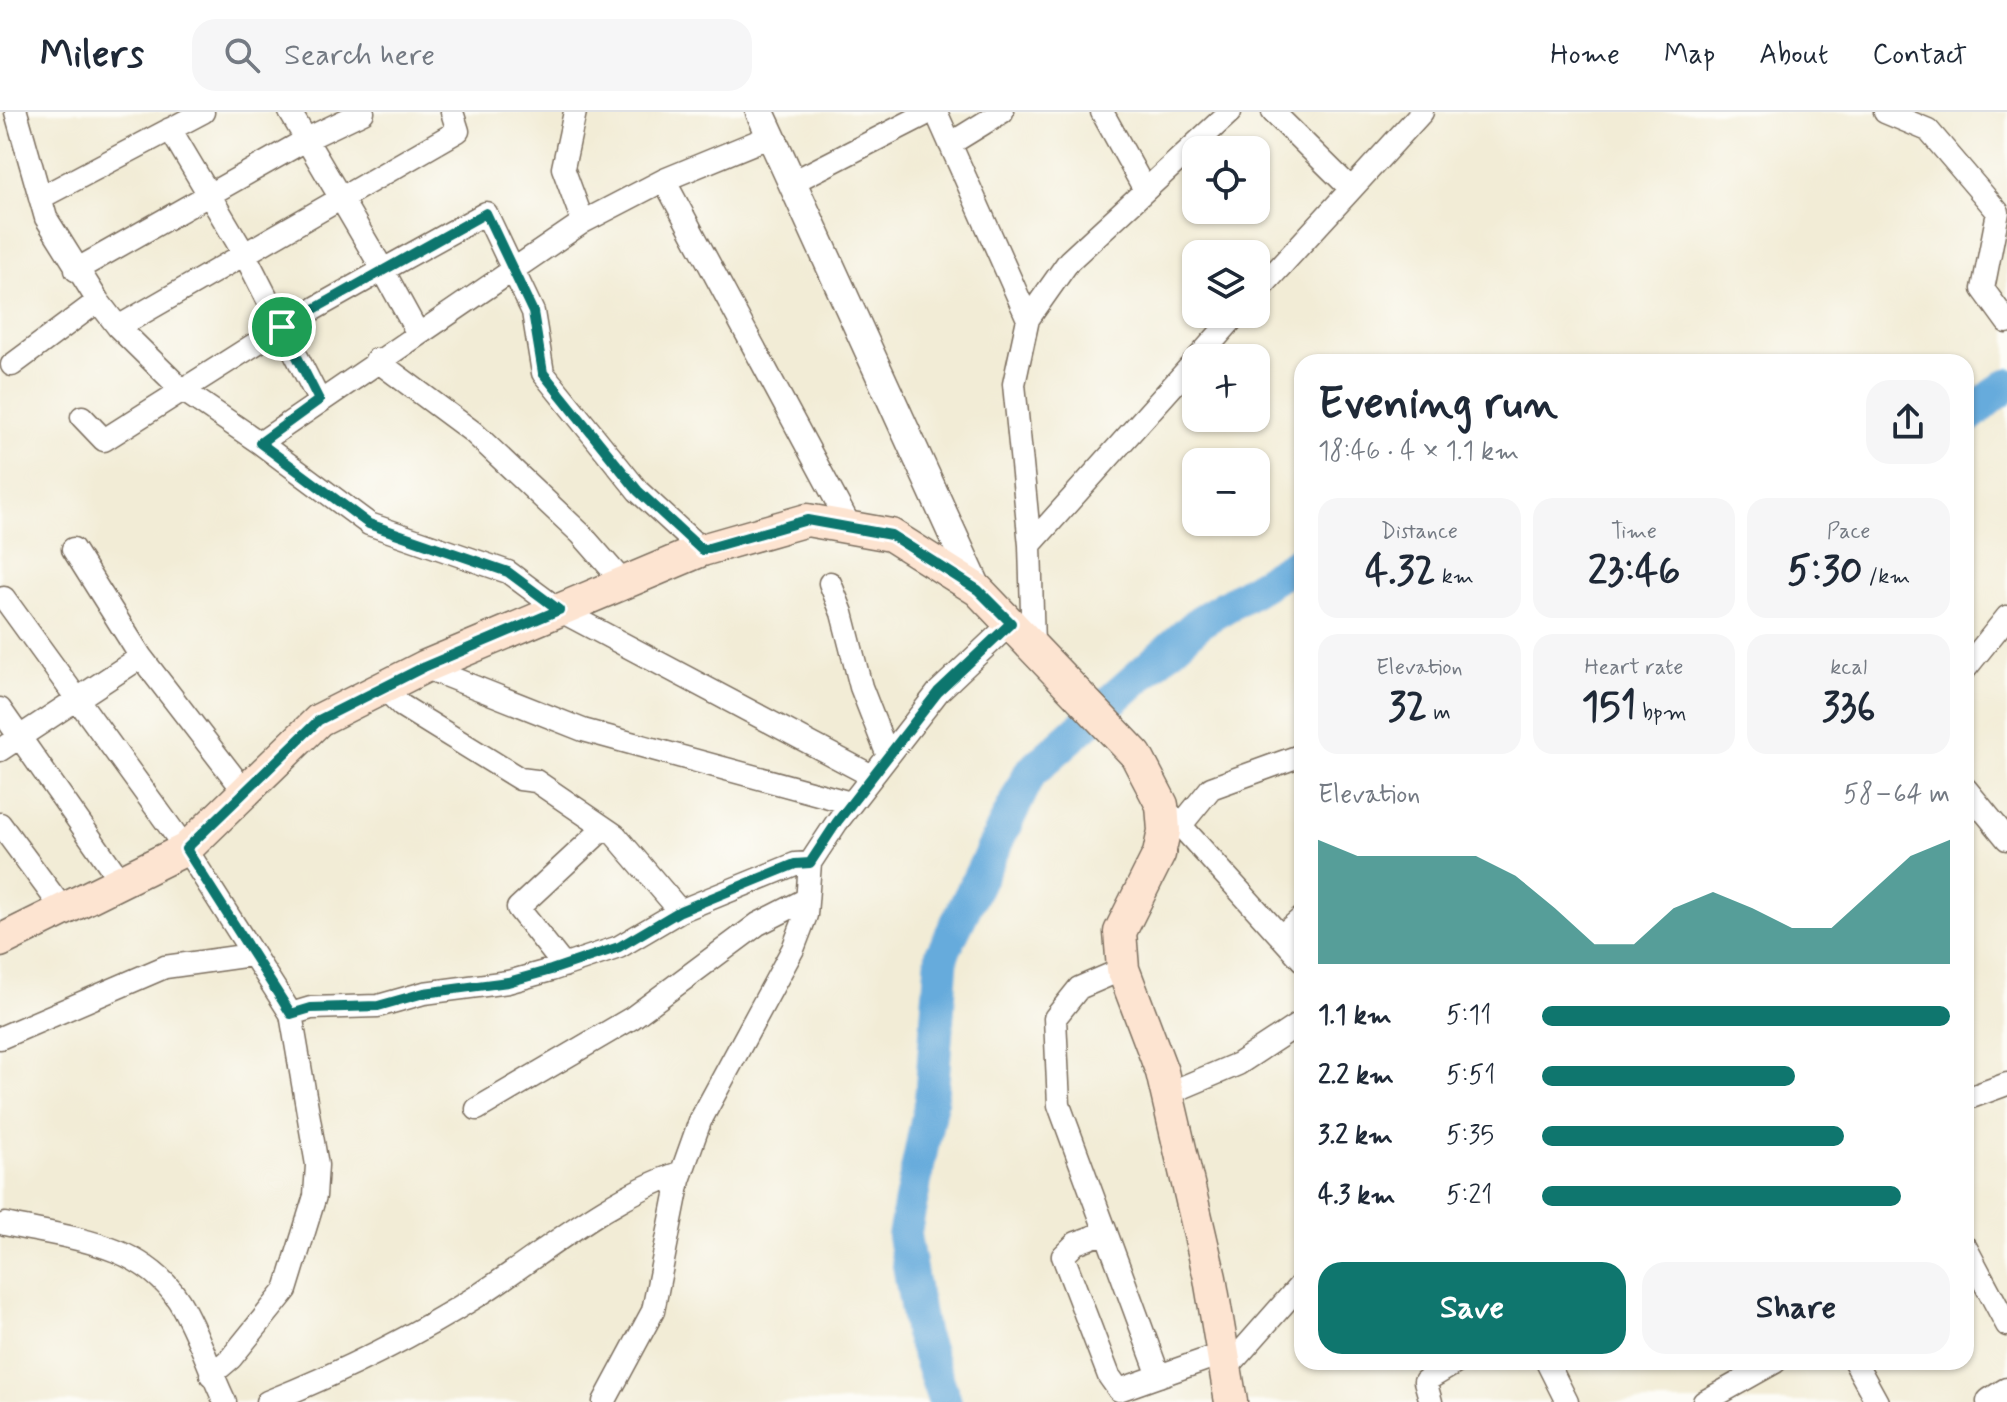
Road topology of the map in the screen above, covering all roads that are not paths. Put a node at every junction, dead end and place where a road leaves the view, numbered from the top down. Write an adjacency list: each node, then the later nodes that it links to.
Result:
1 (16, 112): 24 (street)
2 (203, 112): 15 (street)
3 (290, 112): 16 (street)
4 (363, 112): 16 (street)
5 (452, 112): 23 (street)
6 (575, 112): 25 (street)
7 (1002, 112): 17 (street)
8 (1102, 112): 21 (street)
9 (1230, 112): 21 (street)
10 (1273, 112): 20 (street)
11 (1422, 112): 20 (street)
12 (1885, 112): 33 (street)
13 (926, 113): 17 (street); 19 (street)
14 (766, 124): 18 (street); 19 (street)
15 (170, 129): 22 (street); 24 (street)
16 (307, 140): 22 (street); 23 (street)
17 (950, 144): 32 (street)
18 (664, 180): 25 (street); 46 (street)
19 (793, 182): 52 (street)
20 (1350, 188): 30 (street)
21 (1145, 190): 32 (street)
22 (208, 196): 26 (street); 28 (street)
23 (341, 196): 26 (street); 29 (street)
24 (40, 198): 28 (street)
25 (583, 222): 27 (street)
26 (245, 255): 34 (street); 35 (street)
27 (514, 269): 29 (street); 37 (street); 49 (street)
28 (76, 270): 31 (street)
29 (383, 270): 35 (street); 37 (street)
30 (1270, 277)
31 (98, 301): 34 (street); 40 (street)
32 (1028, 319): 47 (street)
33 (2007, 322)
34 (118, 327): 42 (street)
35 (282, 327): 42 (street); 43 (street)
36 (1225, 328): 38 (street)
37 (417, 332): 39 (street)
38 (1210, 344)
39 (376, 360): 43 (street); 50 (street)
40 (12, 365)
41 (1182, 376): 47 (street)
42 (181, 389): 44 (street); 45 (street)
43 (319, 400): 45 (street)
44 (82, 417)
45 (260, 443): 54 (street)
46 (851, 528): 49 (main road); 52 (main road)
47 (1030, 545): 56 (street)
48 (73, 549): 57 (street)
49 (702, 550): 50 (main road)
50 (624, 583): 54 (main road)
51 (830, 583): 65 (street)
52 (978, 590): 56 (main road)
53 (4, 598): 61 (street)
54 (559, 610): 59 (main road); 67 (street)
55 (2007, 617): 58 (street)
56 (1032, 645): 65 (street); 71 (main road)
57 (141, 657): 61 (street); 68 (street)
58 (1974, 658)
59 (424, 667): 60 (main road); 70 (street)
60 (385, 689): 68 (main road); 73 (street)
61 (77, 702): 63 (street); 75 (street)
62 (0, 709): 63 (street)
63 (20, 738): 64 (street); 77 (street)
64 (0, 750)
65 (888, 756): 67 (street)
66 (1294, 758): 71 (street)
67 (872, 776): 70 (street)
68 (245, 792): 75 (main road)
69 (1974, 799): 74 (street)
70 (851, 803): 76 (street)
71 (1172, 815): 82 (street); 87 (main road)
72 (0, 824): 80 (street)
73 (603, 829): 79 (street); 86 (street)
74 (2007, 839)
75 (186, 849): 77 (main road); 85 (street)
76 (810, 863): 78 (street); 79 (street)
77 (122, 883): 80 (main road)
78 (807, 899): 94 (street); 95 (street)
79 (680, 911): 86 (street)
80 (65, 912): 83 (main road)
81 (1294, 925): 82 (street)
82 (1282, 935): 84 (street)
83 (0, 941)
84 (1294, 950)
85 (251, 955): 88 (street); 90 (street)
86 (564, 966): 88 (street)
87 (1123, 969): 92 (main road); 97 (street)
88 (291, 1014): 106 (street)
89 (1294, 1027): 92 (street)
90 (0, 1038)
91 (2007, 1084): 93 (street)
92 (1167, 1094): 101 (main road)
93 (1974, 1096)
94 (477, 1109)
95 (682, 1172): 110 (street); 111 (street)
96 (5, 1224): 106 (street)
97 (1106, 1232): 107 (street); 107 (street)
98 (1974, 1264): 100 (street)
99 (1294, 1291): 101 (street)
100 (2007, 1325)
101 (1226, 1361): 107 (street); 112 (main road)
102 (1444, 1370): 113 (street)
103 (1551, 1370): 114 (street)
104 (1747, 1370): 115 (street)
105 (1859, 1370): 116 (street)
106 (211, 1375): 109 (street)
107 (1159, 1376)
108 (2007, 1392): 117 (street)
109 (225, 1402)
110 (267, 1402)
111 (604, 1402)
112 (1231, 1402)
113 (1431, 1402)
114 (1567, 1402)
115 (1704, 1402)
116 (1877, 1402)
117 (1991, 1402)

